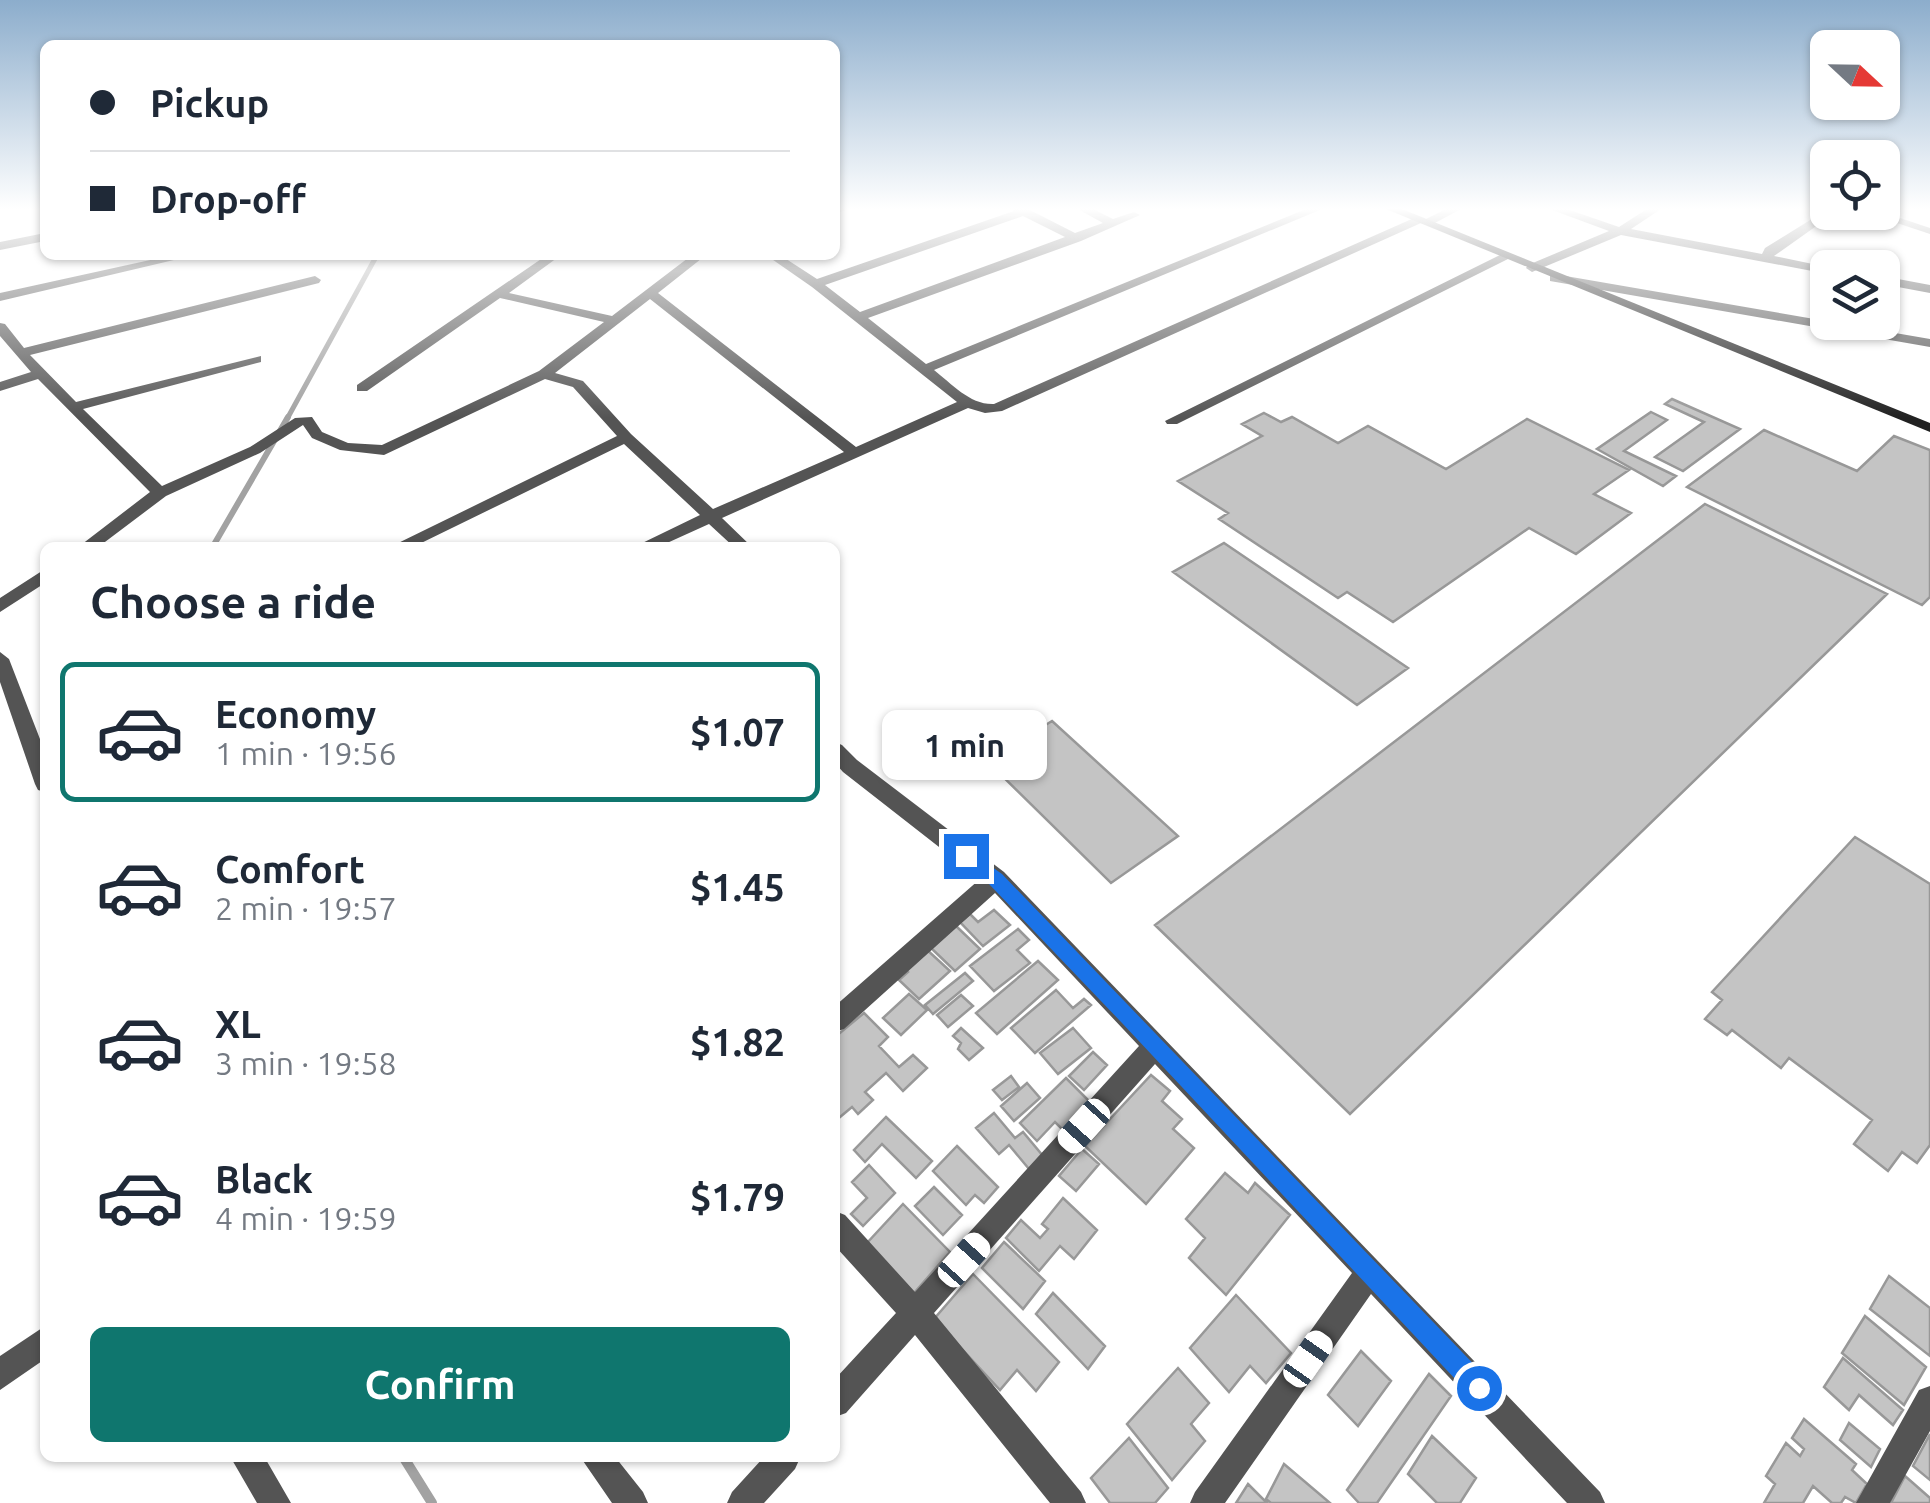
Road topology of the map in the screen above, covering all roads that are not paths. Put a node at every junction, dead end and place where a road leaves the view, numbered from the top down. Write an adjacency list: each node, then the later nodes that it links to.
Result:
1 (89, 277): 17 (street)
2 (522, 277): 16 (street)
3 (669, 277): 15 (street)
4 (806, 277): 13 (street)
5 (835, 277): 13 (street)
6 (969, 277): 18 (street)
7 (1151, 277): 24 (street)
8 (1297, 277): 29 (street)
9 (1465, 277): 31 (street)
10 (1554, 278): 21 (street); 32 (street)
11 (315, 280): 22 (street)
12 (1900, 283): 14 (street)
13 (816, 284): 18 (street)
14 (1930, 289)
15 (649, 292): 19 (street); 34 (street)
16 (498, 294): 19 (street); 28 (street)
17 (0, 297)
18 (860, 317): 24 (street)
19 (612, 320): 26 (street)
20 (0, 327): 22 (street)
21 (1930, 343)
22 (22, 353): 25 (street)
23 (256, 359): 30 (street)
24 (926, 368): 29 (street)
25 (40, 374): 27 (street); 30 (street)
26 (544, 374): 33 (street); 35 (street)
27 (0, 387)
28 (362, 388)
29 (966, 403): 34 (street)
30 (72, 407): 35 (street)
31 (1172, 420)
32 (1930, 428)
33 (626, 437): 36 (street); 38 (street)
34 (853, 452): 36 (street)
35 (160, 494): 37 (street)
36 (710, 514): 39 (street); 40 (street)
37 (93, 542)
38 (408, 542)
39 (652, 542)
40 (740, 542)
41 (40, 578): 42 (street)
42 (0, 606)
43 (0, 659): 45 (street)
44 (840, 764): 46 (street)
45 (40, 768)
46 (996, 879): 47 (street); 48 (street)
47 (840, 1017)
48 (1156, 1045): 50 (street); 51 (street)
49 (840, 1231): 51 (street)
50 (1369, 1272): 63 (street); 64 (street)
51 (916, 1314): 54 (street); 62 (street)
52 (40, 1345): 53 (street)
53 (0, 1375)
54 (840, 1397)
55 (1930, 1401): 65 (street)
56 (250, 1462): 59 (street)
57 (600, 1462): 60 (street)
58 (780, 1462): 61 (street)
59 (268, 1500)
60 (632, 1503)
61 (742, 1503)
62 (1070, 1503)
63 (1206, 1503)
64 (1590, 1503)
65 (1872, 1503)

